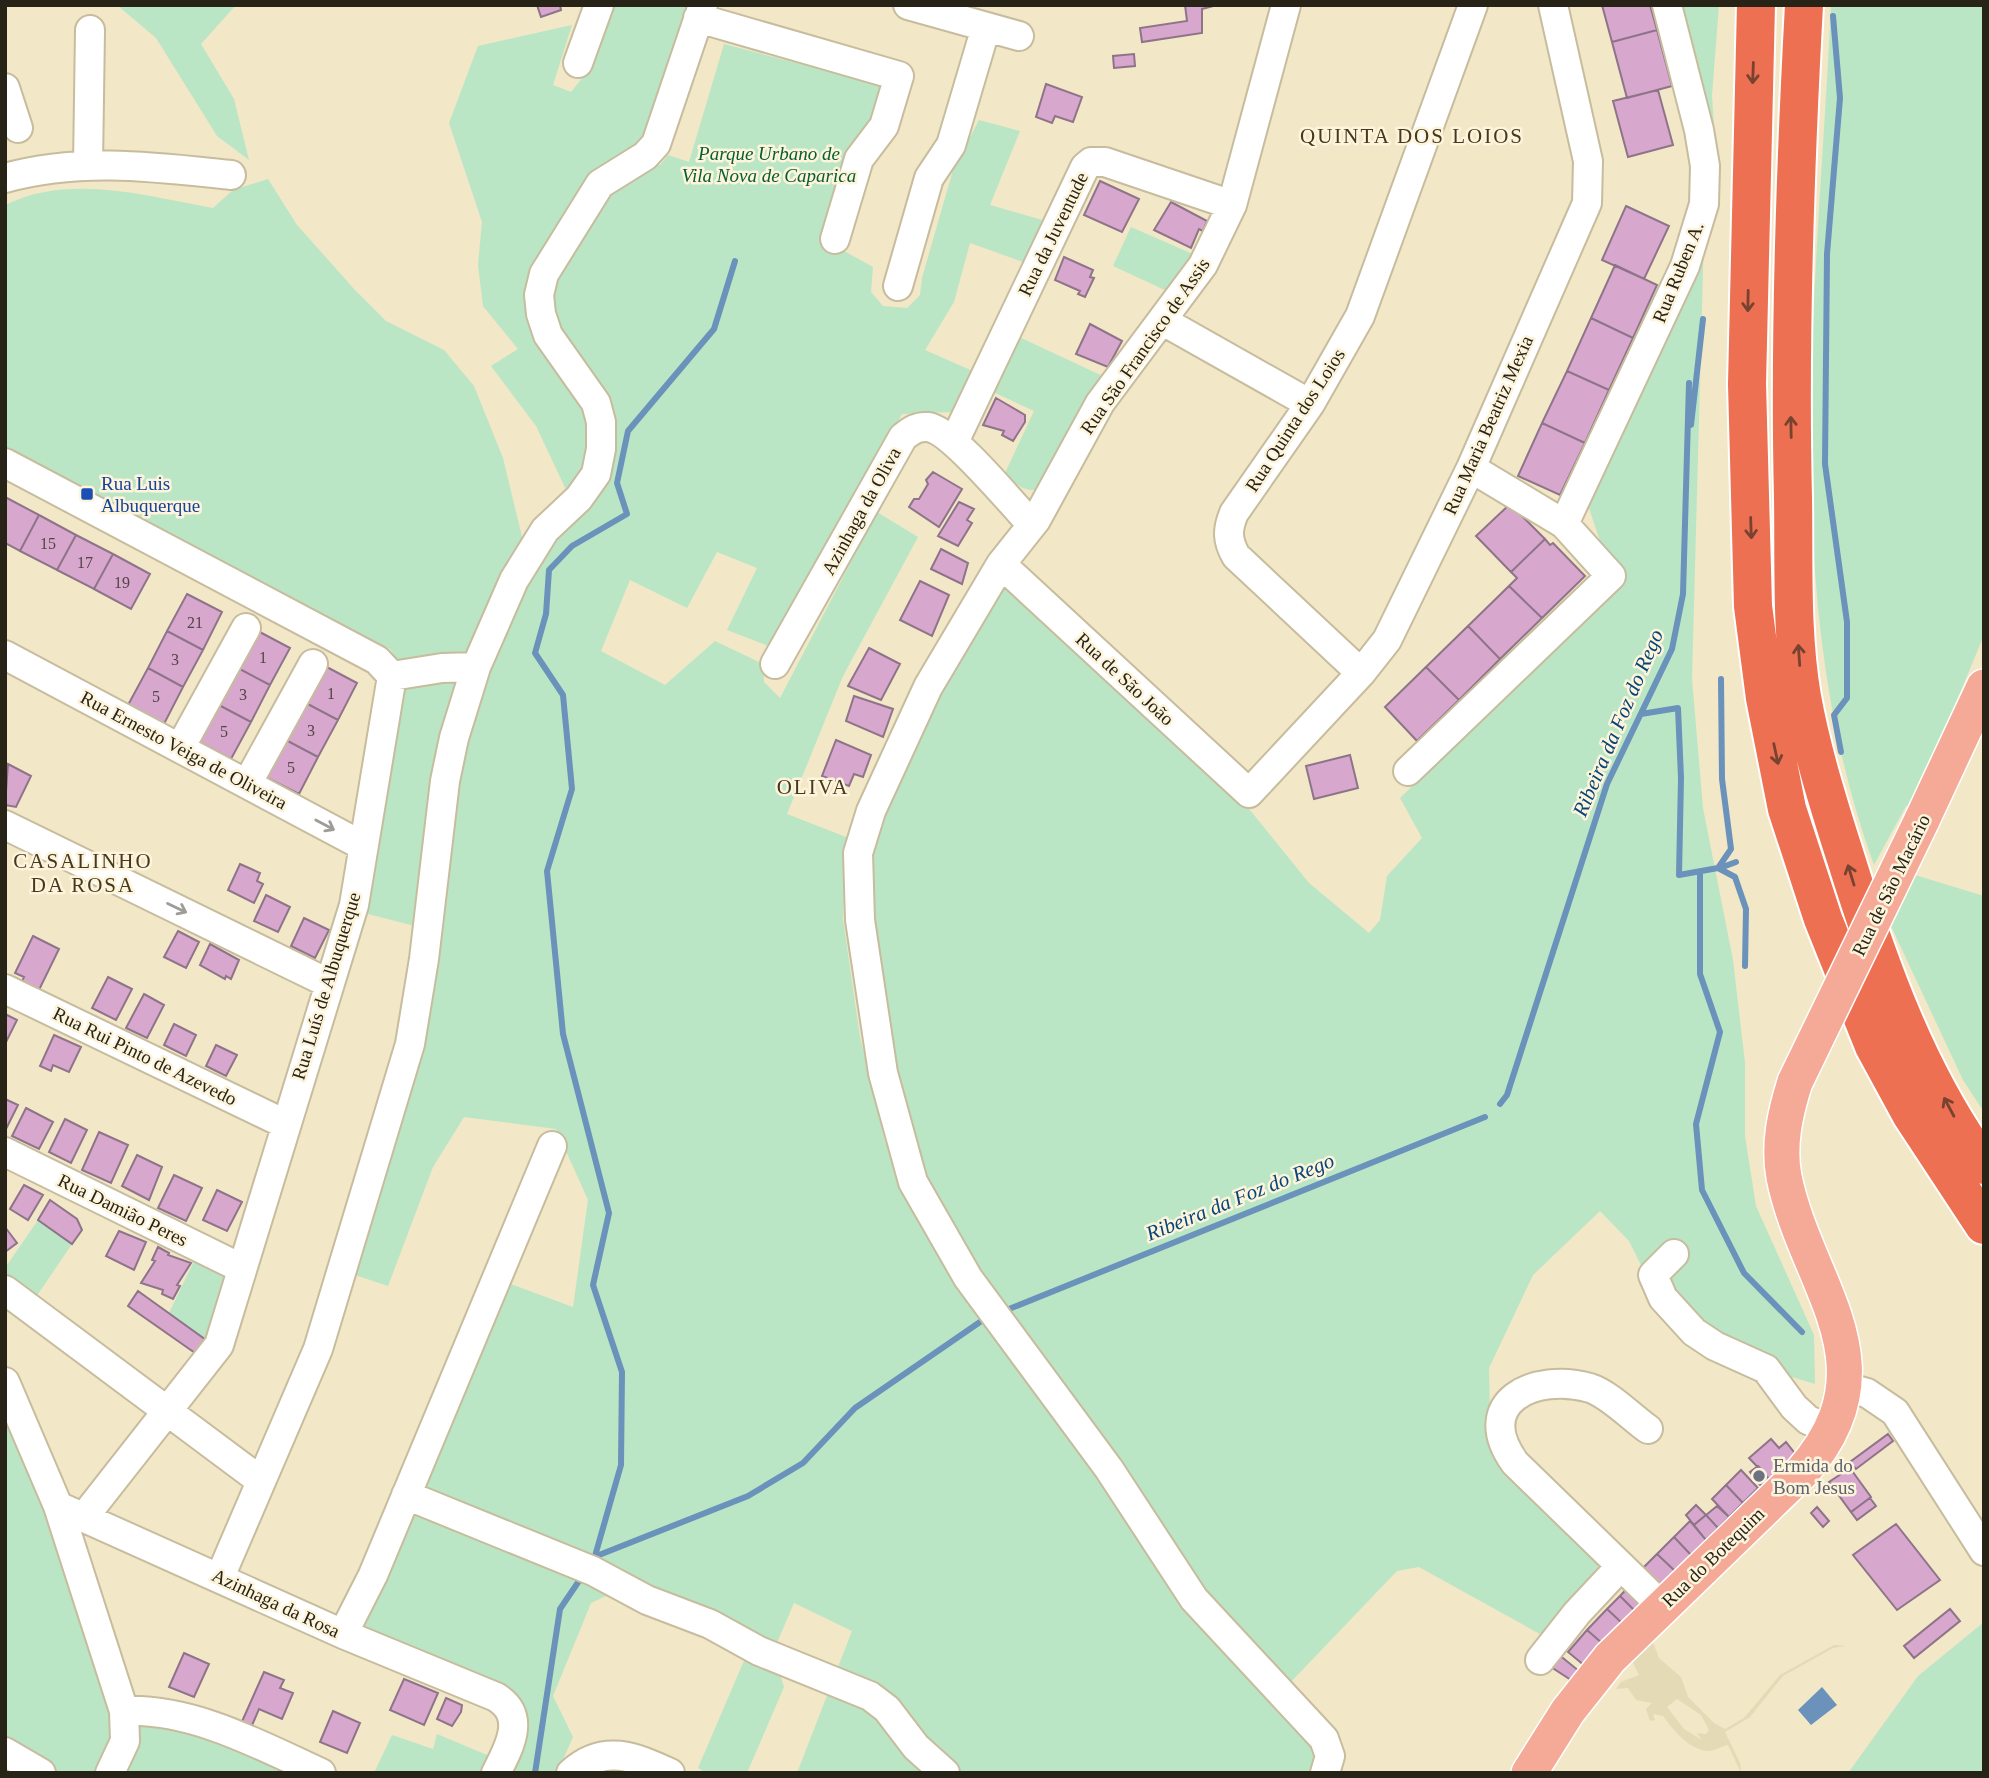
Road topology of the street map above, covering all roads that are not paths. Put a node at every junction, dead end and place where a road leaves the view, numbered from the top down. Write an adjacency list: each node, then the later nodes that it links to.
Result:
1 (598, 5): 13 (street)
2 (908, 5): 10 (street)
3 (1286, 5): 19 (street, Rua São Francisco de Assis)
4 (1473, 5): 23 (street, Rua Quinta dos Loios)
5 (1553, 5): 26 (street, Rua Maria Beatriz Mexia)
6 (1667, 5): 27 (street, Rua Ruben A.)
7 (1756, 5): 51 (highway, one-way to 51)
8 (1804, 5): 50 (highway, one-way to 8)
9 (701, 12): 20 (street); 34 (street)
10 (986, 27): 12 (street); 21 (street)
11 (90, 30): 16 (street)
12 (1019, 36)
13 (578, 63)
14 (5, 88): 15 (street)
15 (18, 128)
16 (88, 165): 17 (street); 18 (street)
17 (231, 175)
18 (5, 178)
19 (1232, 205): 22 (street, Rua São Francisco de Assis); 24 (street, Rua da Juventude)
20 (835, 239)
21 (898, 286)
22 (1163, 321): 23 (street); 28 (street, Rua São Francisco de Assis)
23 (1310, 404): 35 (street, Rua Quinta dos Loios)
24 (954, 442): 28 (street, Azinhaga da Oliva); 33 (street, Azinhaga da Oliva)
25 (5, 463): 36 (street)
26 (1471, 468): 27 (street); 35 (street, Rua Maria Beatriz Mexia)
27 (1564, 524): 39 (street)
28 (1032, 526): 29 (street, Rua São Francisco de Assis)
29 (1000, 564): 41 (street, Rua de São João); 79 (street, Rua São Francisco de Assis)
30 (246, 628): 38 (street)
31 (5, 655): 38 (street, Rua Ernesto Veiga de Oliveira)
32 (313, 664): 40 (street)
33 (775, 664)
34 (476, 667): 36 (street); 60 (street)
35 (1361, 673): 41 (street, Rua Maria Beatriz Mexia)
36 (392, 676): 43 (street, Rua Luís de Albuquerque)
37 (1984, 687): 46 (main road, Rua de São Macário, bridge)
38 (180, 748): 40 (street, Rua Ernesto Veiga de Oliveira)
39 (1408, 771)
40 (247, 784): 43 (street, Rua Ernesto Veiga de Oliveira, one-way to 43)
41 (1249, 793)
42 (5, 825): 44 (street, one-way to 44)
43 (363, 846): 44 (street, Rua Luís de Albuquerque)
44 (328, 983): 47 (street, Rua Luís de Albuquerque)
45 (5, 989): 47 (street, Rua Rui Pinto de Azevedo)
46 (1795, 1082): 56 (main road, Rua do Botequim)
47 (285, 1124): 53 (street, Rua Luís de Albuquerque)
48 (552, 1146): 61 (street)
49 (5, 1152): 53 (street, Rua Damião Peres)
50 (1984, 1166)
51 (1984, 1225)
52 (1674, 1255): 59 (street)
53 (241, 1268): 57 (street, Rua Luís de Albuquerque)
54 (5, 1290): 57 (street)
55 (5, 1382): 62 (street)
56 (1842, 1386): 59 (main road, Rua do Botequim); 64 (street)
57 (166, 1410): 60 (street); 63 (street, Rua Luís de Albuquerque)
58 (1648, 1429): 65 (street)
59 (1832, 1430): 67 (main road, Rua do Botequim)
60 (261, 1481): 66 (street)
61 (406, 1495): 68 (street); 78 (street)
62 (58, 1506): 63 (street, Azinhaga da Rosa); 70 (street)
63 (84, 1517): 66 (street, Azinhaga da Rosa)
64 (1984, 1551)
65 (1621, 1566): 67 (street); 69 (street)
66 (220, 1577): 68 (street, Azinhaga da Rosa)
67 (1662, 1606): 80 (main road, Rua do Botequim)
68 (343, 1634): 75 (street, Azinhaga da Rosa)
69 (1540, 1660)
70 (124, 1711): 73 (street); 74 (street)
71 (5, 1752): 72 (street)
72 (41, 1773)
73 (110, 1773)
74 (321, 1773)
75 (496, 1773)
76 (571, 1773): 77 (street)
77 (670, 1773)
78 (945, 1773)
79 (1325, 1773)
80 (1529, 1773)

